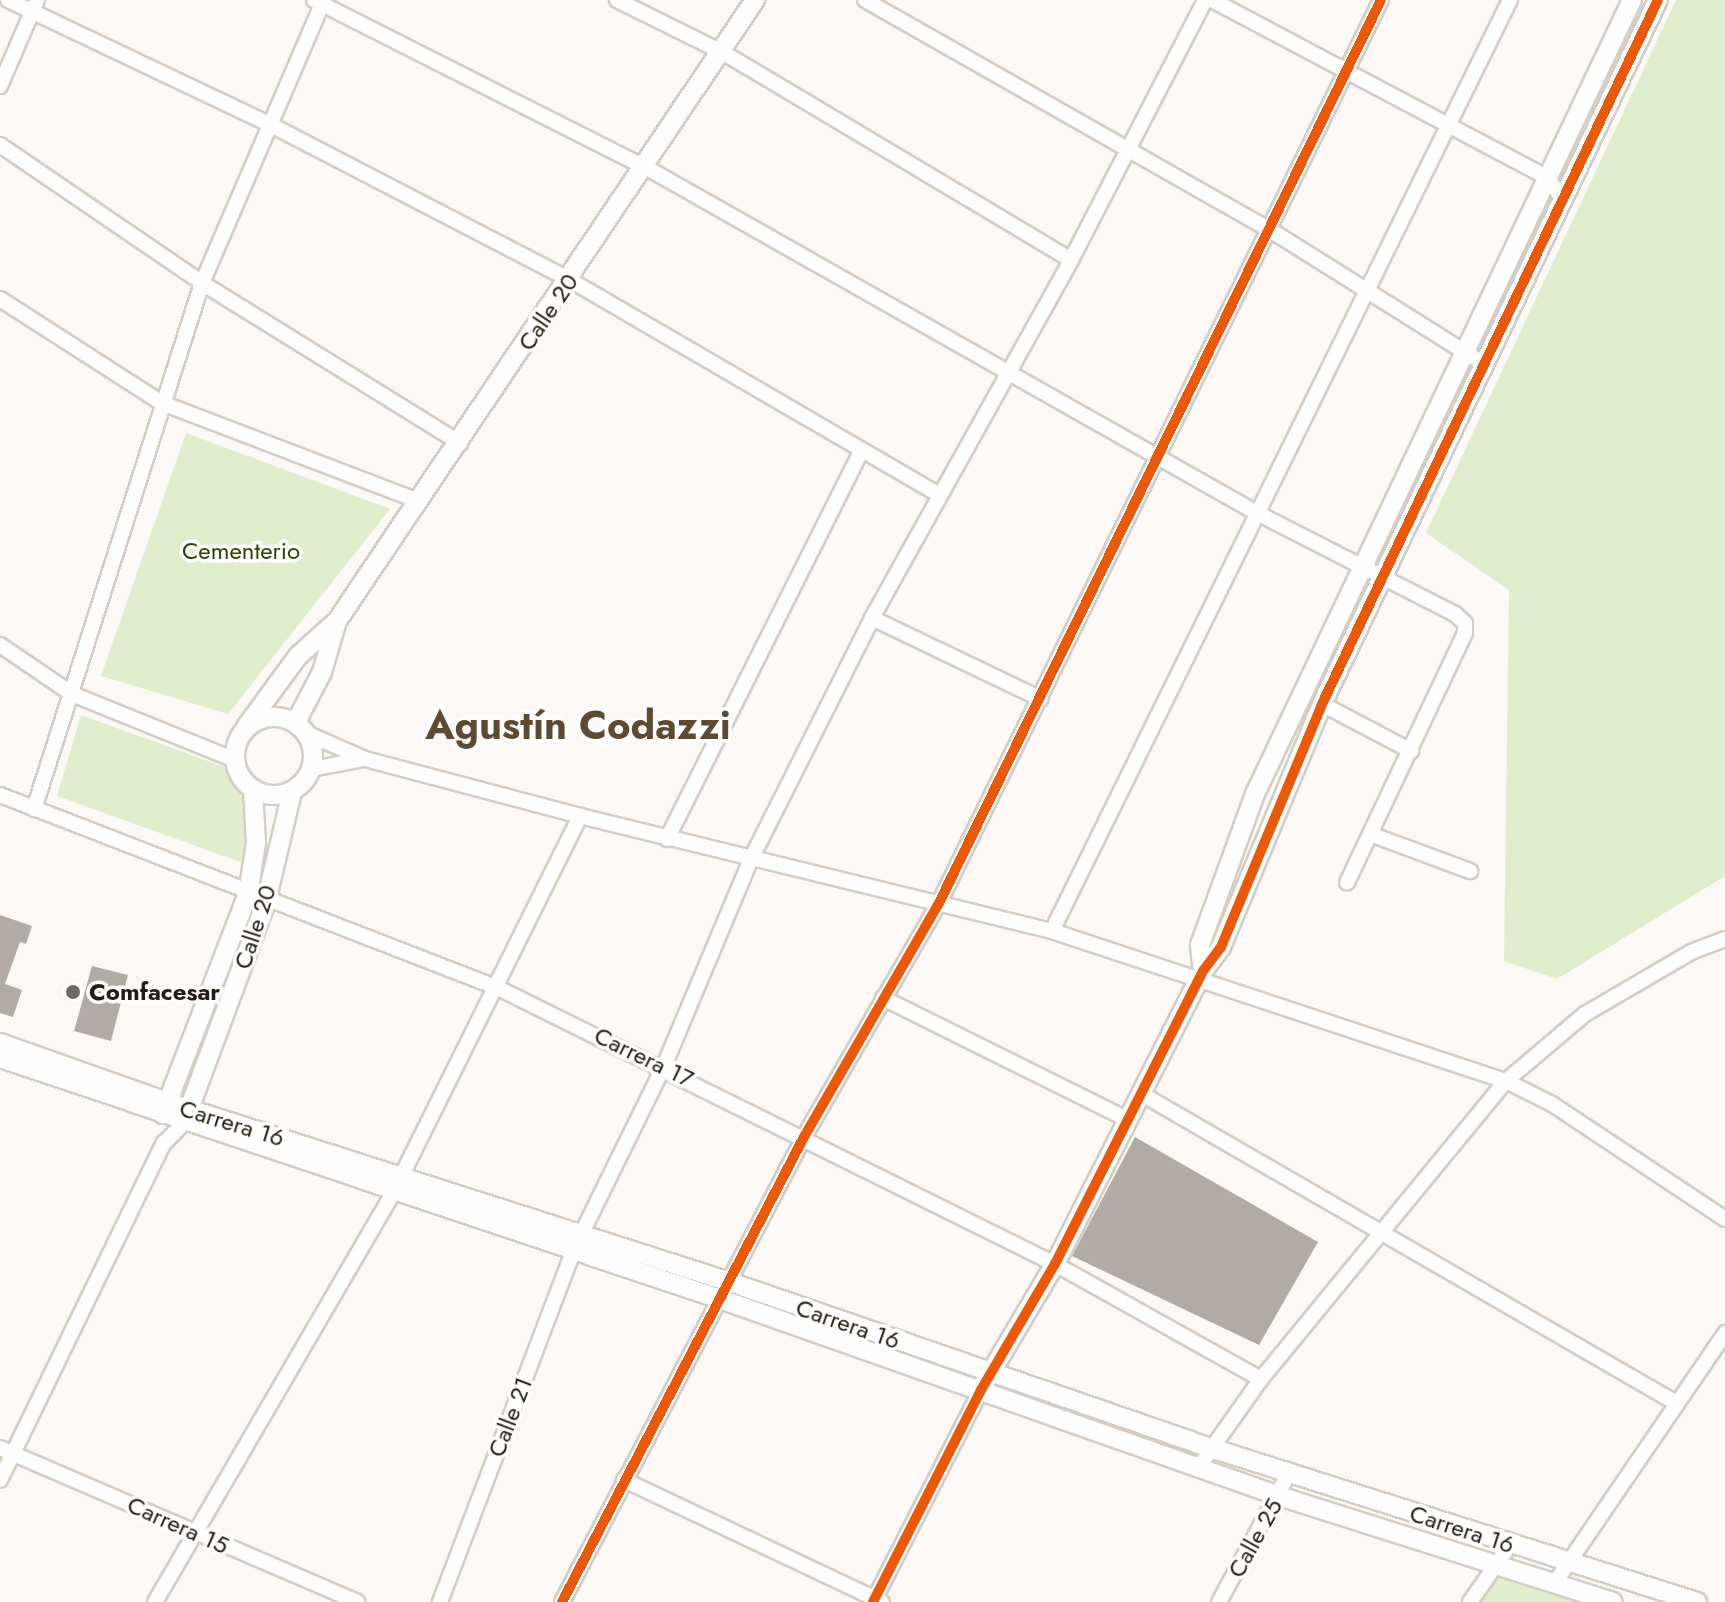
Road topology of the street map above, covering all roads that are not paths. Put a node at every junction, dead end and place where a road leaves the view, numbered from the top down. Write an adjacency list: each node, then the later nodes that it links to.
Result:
1 (8, 0): 12 (street)
2 (617, 0): 13 (street)
3 (755, 0): 13 (street, Calle 20)
4 (865, 0): 19 (street)
5 (1205, 0): 19 (street, Calle 21)
6 (1212, 0): 14 (street)
7 (1381, 0): 14 (street)
8 (1510, 0): 16 (street)
9 (1632, 0): 21 (street)
10 (1658, 0): 22 (street)
11 (320, 1): 17 (street); 20 (street)
12 (35, 6): 15 (street); 17 (street)
13 (724, 53): 20 (street, Calle 20); 24 (street)
14 (1342, 72): 16 (street); 23 (street)
15 (0, 86)
16 (1446, 122): 21 (street); 27 (street)
17 (271, 125): 25 (street); 26 (street)
18 (0, 145): 26 (street)
19 (1126, 150): 23 (street); 24 (street, Calle 21)
20 (647, 168): 25 (street, Calle 20); 31 (street)
21 (1547, 177): 22 (street); 29 (street)
22 (1563, 200): 30 (street)
23 (1267, 228): 27 (street); 35 (street)
24 (1071, 260): 31 (street, Calle 21)
25 (570, 280): 33 (street, Calle 20); 34 (street)
26 (202, 283): 32 (street); 33 (street)
27 (1366, 290): 29 (street); 38 (street)
28 (0, 299): 32 (street)
29 (1465, 354): 30 (street); 39 (street)
30 (1485, 365): 40 (street)
31 (1008, 372): 35 (street); 36 (street, Calle 21)
32 (162, 403): 37 (street); 44 (street)
33 (460, 443): 37 (street, Calle 20)
34 (861, 451): 36 (street); 59 (street)
35 (1159, 457): 38 (street); 45 (street)
36 (938, 494): 41 (street, Calle 21)
37 (418, 501): 42 (street, Calle 20)
38 (1255, 512): 39 (street); 66 (street)
39 (1358, 568): 40 (street); 68 (street)
40 (1382, 578): 46 (street); 49 (street)
41 (872, 618): 45 (street); 60 (street, Calle 21)
42 (337, 621): 47 (street, Calle 20); 48 (street, Calle 20)
43 (0, 645): 44 (street)
44 (72, 694): 51 (street); 56 (street)
45 (1041, 699): 65 (street)
46 (1322, 704): 49 (street); 68 (street)
47 (246, 727): 48 (street); 51 (street)
48 (302, 728): 50 (street); 52 (street)
49 (1411, 751): 58 (street)
50 (365, 759): 52 (street); 57 (street)
51 (235, 760): 53 (street)
52 (312, 769): 54 (street)
53 (253, 790): 54 (street); 63 (street, Calle 20)
54 (292, 792): 64 (street, Calle 20)
55 (0, 795): 56 (street, Carrera 17)
56 (34, 809): 63 (street, Carrera 17)
57 (580, 816): 59 (street); 69 (street)
58 (1370, 834): 61 (street); 62 (street)
59 (667, 839): 60 (street)
60 (750, 861): 65 (street); 73 (street, Calle 21)
61 (1470, 871)
62 (1347, 883)
63 (248, 894): 64 (street, Carrera 17); 76 (street, Calle 20)
64 (266, 902): 69 (street, Carrera 17); 77 (street, Calle 20)
65 (939, 903): 66 (street); 70 (street)
66 (1052, 931): 68 (street)
67 (1725, 939): 74 (street)
68 (1201, 976): 74 (street); 75 (street)
69 (498, 988): 73 (street, Carrera 17); 81 (street)
70 (883, 998): 78 (street); 79 (street)
71 (0, 1043): 76 (street, Carrera 16)
72 (0, 1058): 76 (street, Carrera 16)
73 (664, 1066): 79 (street, Carrera 17); 83 (street, Calle 21)
74 (1506, 1081): 82 (street); 84 (street)
75 (1140, 1093): 78 (street); 84 (street)
76 (164, 1109): 77 (street, Carrera 16); 80 (street, Calle 20)
77 (187, 1116): 80 (street, Calle 20); 81 (street, Carrera 16)
78 (1127, 1119): 86 (street)
79 (804, 1137): 86 (street, Carrera 17); 87 (street)
80 (164, 1143): 94 (street, Calle 20)
81 (397, 1183): 83 (street, Carrera 16); 85 (street, Carrera 16); 100 (street)
82 (1725, 1219)
83 (582, 1233): 85 (street, Calle 21); 87 (street, Carrera 16)
84 (1381, 1235): 90 (street); 92 (street)
85 (573, 1251): 88 (street, Carrera 16); 108 (street, Calle 21)
86 (1055, 1264): 90 (street, Carrera 17); 91 (street)
87 (727, 1281): 88 (street); 91 (street, Carrera 16)
88 (720, 1299): 91 (street, Carrera 16); 98 (street)
89 (1725, 1333): 92 (street)
90 (1261, 1379): 93 (street)
91 (985, 1382): 93 (street, Carrera 16); 95 (street, Carrera 16); 105 (street)
92 (1676, 1403): 102 (street)
93 (1211, 1448): 95 (street); 96 (street, Carrera 16)
94 (7, 1450): 97 (street, Calle 20); 100 (street, Carrera 15)
95 (1198, 1468): 99 (street, Carrera 16)
96 (1289, 1473): 99 (street, Calle 25); 101 (street, Carrera 16)
97 (0, 1480)
98 (624, 1480): 105 (street); 109 (street)
99 (1279, 1496): 103 (street, Carrera 16); 110 (street, Calle 25)
100 (197, 1534): 106 (street); 107 (street, Carrera 15)
101 (1510, 1545): 102 (street, Carrera 16); 103 (street)
102 (1571, 1561): 104 (street); 113 (street, Carrera 16)
103 (1495, 1566): 104 (street, Carrera 16); 111 (street)
104 (1554, 1584): 112 (street, Carrera 16)
105 (877, 1601)
106 (155, 1602)
107 (357, 1602)
108 (440, 1602)
109 (562, 1602)
110 (1219, 1602)
111 (1470, 1602)
112 (1613, 1602)
113 (1697, 1602)

